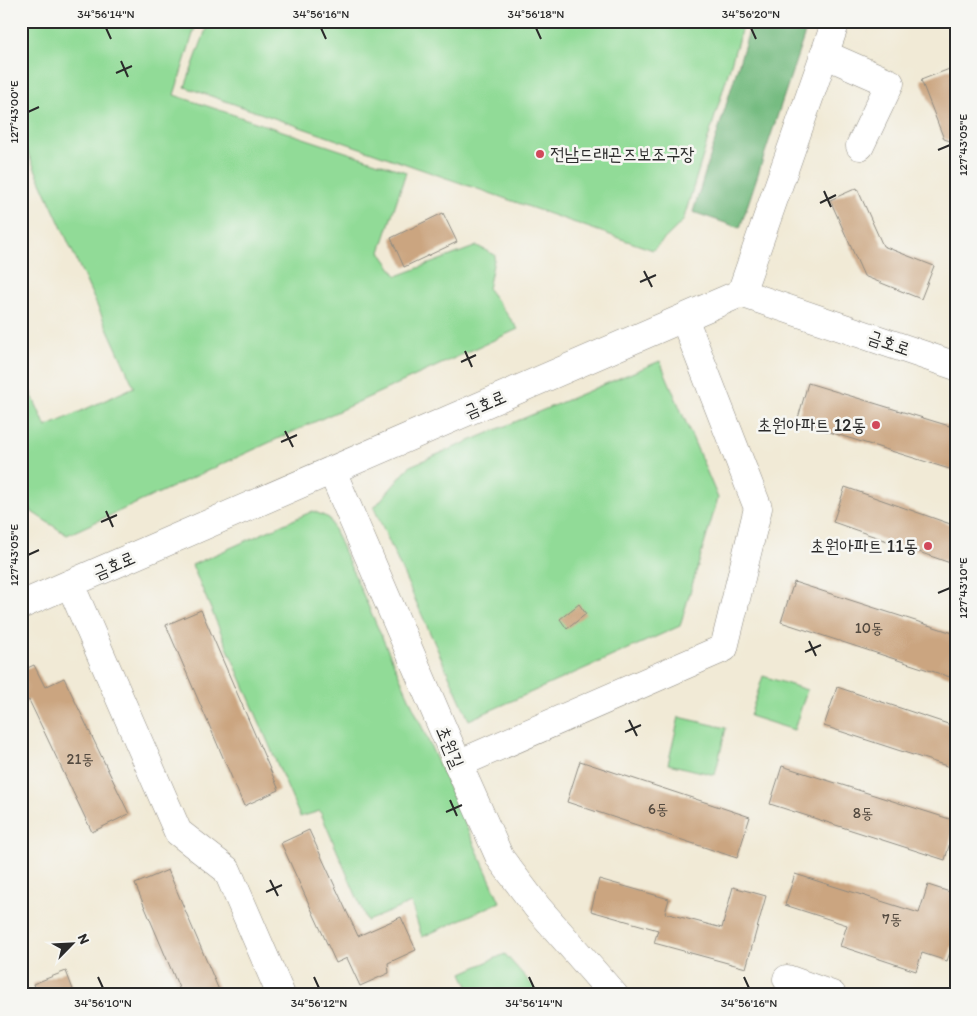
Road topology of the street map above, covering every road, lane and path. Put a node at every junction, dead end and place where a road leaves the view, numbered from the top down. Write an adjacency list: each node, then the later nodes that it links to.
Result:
1 (836, 21): 2 (street)
2 (824, 54): 3 (street); 4 (street)
3 (860, 146)
4 (741, 293): 5 (street, 금호로); 6 (street, 금호로)
5 (684, 318): 7 (street, 금호로); 10 (street)
6 (956, 366)
7 (332, 470): 8 (street, 금호로); 10 (street, 초원길)
8 (70, 584): 9 (street, 금호로); 12 (street)
9 (24, 598)
10 (458, 764): 13 (street, 초원길)
11 (787, 979): 14 (street)
12 (281, 995)
13 (614, 995)
14 (832, 995)

